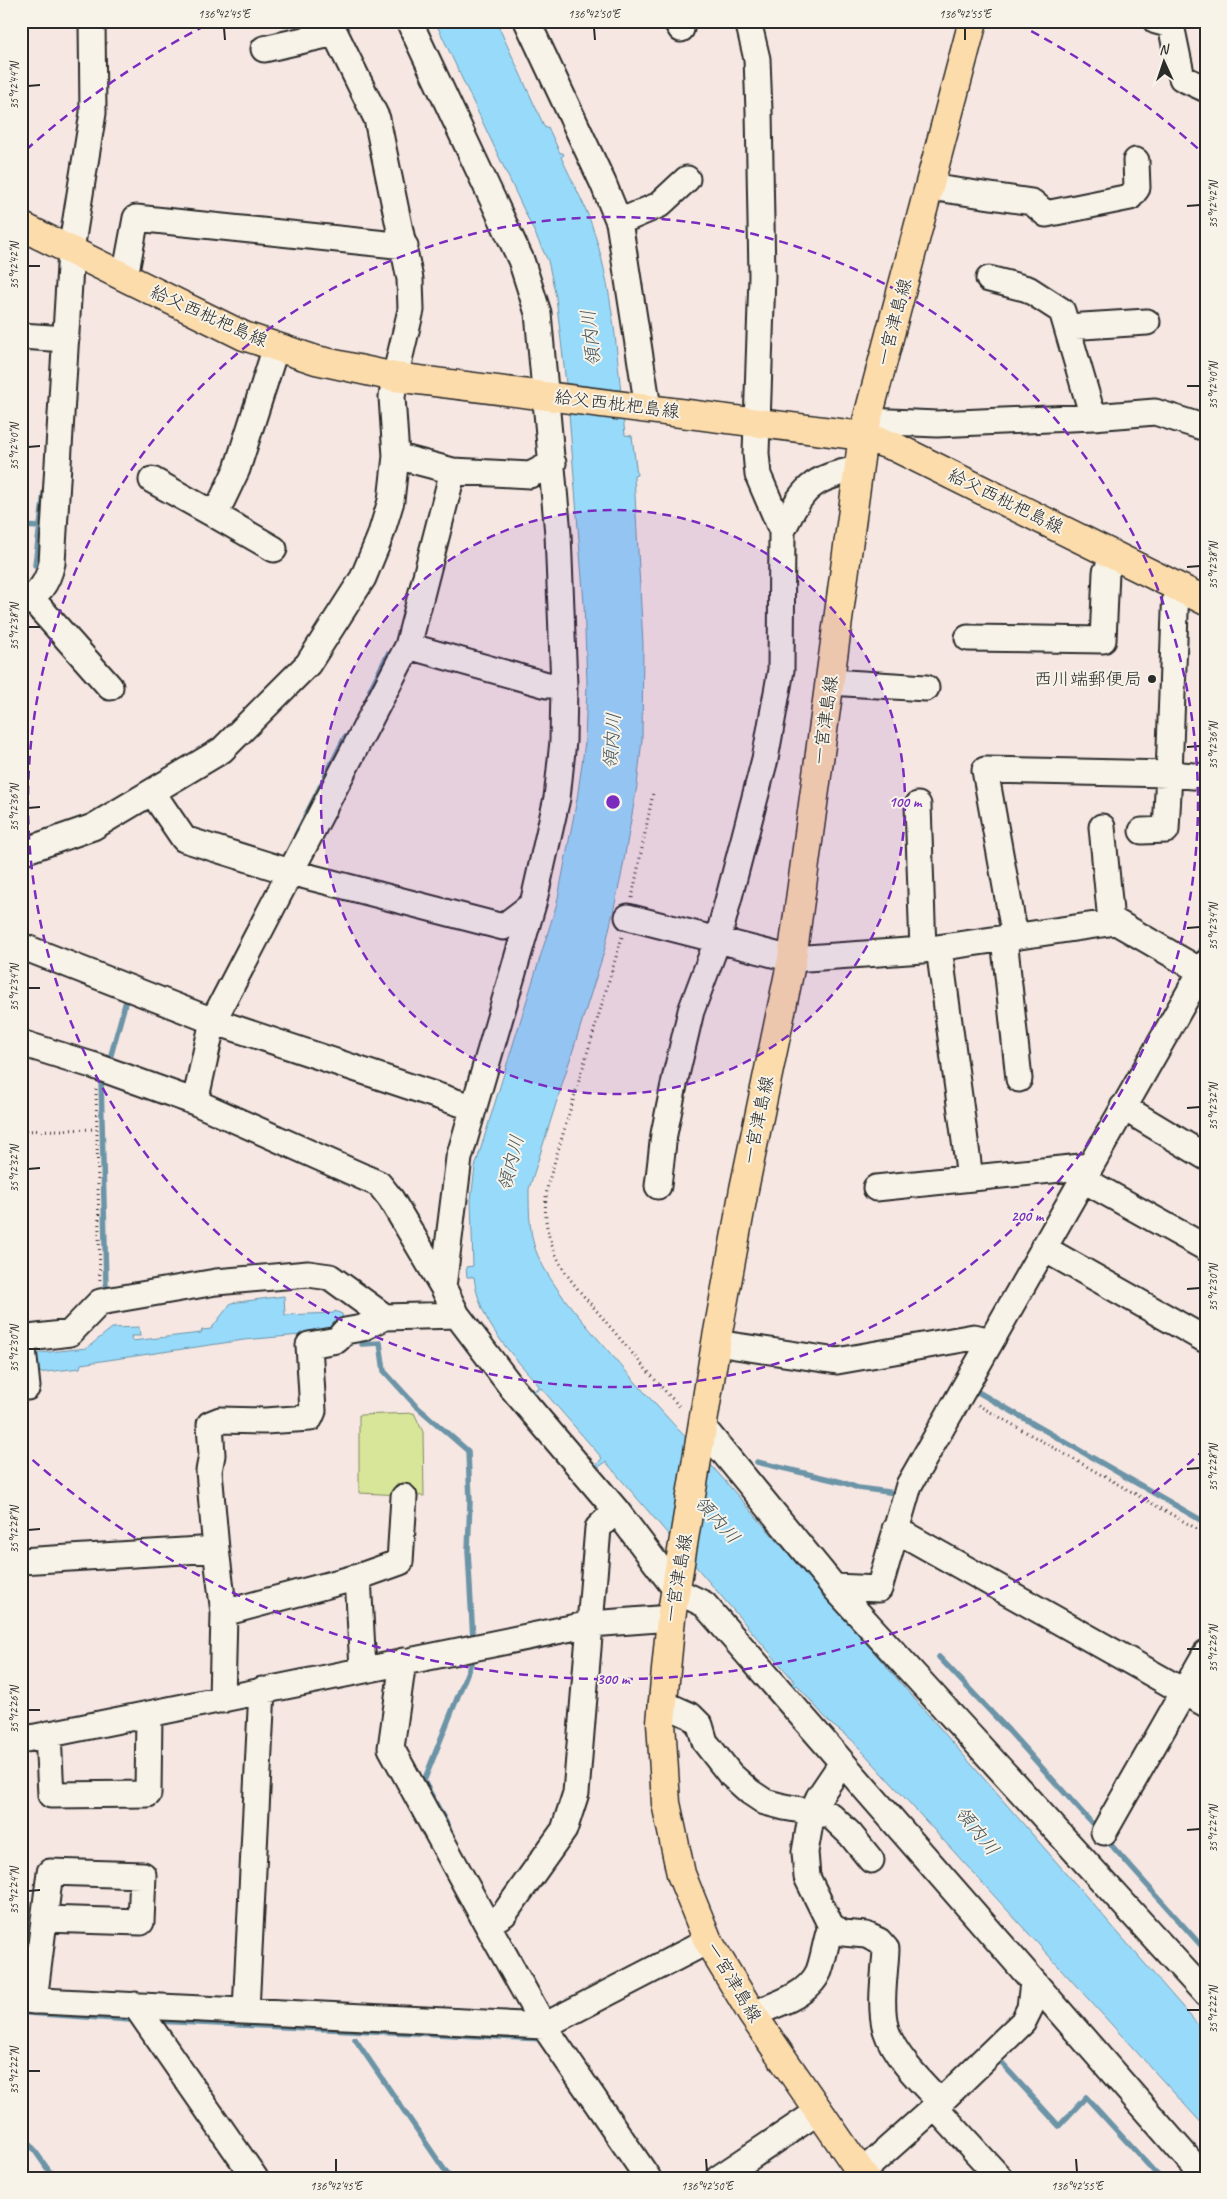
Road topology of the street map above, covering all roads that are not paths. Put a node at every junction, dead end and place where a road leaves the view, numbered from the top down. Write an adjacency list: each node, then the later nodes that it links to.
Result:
1 (92, 21): 16 (street)
2 (410, 21): 25 (street)
3 (527, 21): 13 (street)
4 (748, 21): 28 (street)
5 (973, 21): 12 (main road, 一宮津島線)
6 (1156, 21): 9 (street)
7 (332, 27): 8 (street); 15 (street)
8 (264, 49)
9 (1206, 89)
10 (1136, 161): 12 (street)
11 (687, 179): 13 (street)
12 (929, 187): 30 (main road, 一宮津島線)
13 (619, 222): 26 (street)
14 (21, 226): 16 (main road, 給父西枇杷島線)
15 (404, 246): 17 (street); 24 (street)
16 (71, 250): 17 (main road, 給父西枇杷島線); 22 (street)
17 (125, 277): 23 (main road, 給父西枇杷島線)
18 (989, 279): 20 (street)
19 (1147, 322): 20 (street)
20 (1067, 327): 27 (street)
21 (21, 336): 22 (street)
22 (66, 339): 41 (street)
23 (276, 347): 24 (main road, 給父西枇杷島線); 36 (street)
24 (395, 377): 25 (main road, 給父西枇杷島線); 31 (street)
25 (549, 395): 26 (main road, 給父西枇杷島線); 32 (street)
26 (646, 407): 28 (main road, 給父西枇杷島線)
27 (1093, 417): 29 (street); 30 (street)
28 (756, 421): 30 (main road, 給父西枇杷島線); 37 (street)
29 (1206, 428)
30 (865, 429): 33 (main road, 一宮津島線); 39 (main road, 給父西枇杷島線)
31 (396, 456): 34 (street); 51 (street)
32 (553, 463): 34 (street); 46 (street)
33 (858, 469): 37 (street); 45 (main road, 一宮津島線)
34 (453, 472): 44 (street)
35 (152, 480): 36 (street)
36 (215, 516): 38 (street)
37 (782, 531): 61 (street)
38 (274, 549)
39 (1114, 556): 40 (main road, 給父西枇杷島線); 43 (street)
40 (1176, 586): 42 (main road, 給父西枇杷島線); 49 (street)
41 (26, 601): 47 (street)
42 (1206, 601)
43 (968, 638)
44 (408, 646): 46 (street); 56 (street)
45 (830, 682): 48 (street); 64 (main road, 一宮津島線)
46 (564, 685): 57 (street)
47 (110, 687)
48 (926, 688)
49 (1169, 774): 50 (street); 54 (street); 60 (street)
50 (1206, 777)
51 (152, 792): 55 (street); 56 (street)
52 (918, 805): 63 (street)
53 (1102, 827): 59 (street)
54 (1142, 831)
55 (21, 852)
56 (290, 872): 57 (street); 66 (street)
57 (533, 904): 71 (street)
58 (628, 917): 61 (street)
59 (1110, 922): 60 (street); 65 (street)
60 (1009, 938): 63 (street); 68 (street)
61 (718, 939): 64 (street); 75 (street)
62 (21, 946): 66 (street)
63 (931, 949): 64 (street); 74 (street)
64 (792, 960): 85 (main road, 一宮津島線)
65 (1204, 969): 70 (street)
66 (214, 1021): 69 (street); 71 (street)
67 (21, 1043): 69 (street)
68 (1019, 1079)
69 (195, 1102): 79 (street)
70 (1123, 1107): 72 (street); 73 (street)
71 (474, 1108): 79 (street)
72 (1206, 1157)
73 (1086, 1172): 74 (street); 77 (street); 78 (street)
74 (970, 1178): 76 (street)
75 (658, 1186)
76 (876, 1188)
77 (1043, 1248): 82 (street); 83 (street)
78 (1206, 1248)
79 (443, 1287): 80 (street)
80 (457, 1315): 81 (street); 89 (street)
81 (385, 1317): 84 (street); 91 (street)
82 (1206, 1340)
83 (991, 1342): 85 (street); 90 (street)
84 (22, 1343): 86 (street)
85 (716, 1343): 87 (main road, 一宮津島線)
86 (26, 1382)
87 (701, 1434): 94 (main road, 一宮津島線); 95 (street)
88 (404, 1497): 93 (street)
89 (616, 1510): 94 (street); 98 (street)
90 (895, 1529): 95 (street); 103 (street)
91 (216, 1549): 92 (street); 96 (street)
92 (21, 1561)
93 (358, 1577): 96 (street); 101 (street)
94 (678, 1581): 97 (main road, 一宮津島線); 110 (street)
95 (834, 1587): 119 (street)
96 (224, 1613): 104 (street)
97 (671, 1618): 98 (street); 105 (main road, 一宮津島線)
98 (591, 1624): 100 (street); 115 (street)
99 (1206, 1653): 103 (street)
100 (403, 1661): 101 (street); 115 (street)
101 (363, 1669): 102 (street)
102 (262, 1690): 104 (street); 122 (street)
103 (1184, 1692): 106 (street); 112 (street)
104 (222, 1700): 107 (street)
105 (662, 1703): 111 (street); 117 (main road, 一宮津島線)
106 (1206, 1704)
107 (149, 1714): 108 (street); 108 (street)
108 (48, 1734): 109 (street)
109 (21, 1740)
110 (842, 1762): 111 (street); 118 (street)
111 (812, 1812): 113 (street); 116 (street)
112 (1104, 1832)
113 (871, 1860)
114 (44, 1919): 120 (street)
115 (487, 1924): 124 (street)
116 (831, 1926): 123 (street); 125 (street)
117 (708, 1941): 123 (main road, 一宮津島線); 124 (street)
118 (1033, 1982): 125 (street); 132 (street)
119 (1206, 1994)
120 (27, 2000): 121 (street)
121 (136, 2005): 122 (street); 128 (street)
122 (246, 2010): 124 (street)
123 (752, 2014): 126 (main road, 一宮津島線)
124 (544, 2026): 129 (street)
125 (937, 2104): 127 (street); 131 (street)
126 (819, 2111): 127 (main road, 一宮津島線); 130 (street)
127 (864, 2175)
128 (255, 2178)
129 (648, 2178)
130 (719, 2178)
131 (1000, 2178)
132 (1205, 2178)

